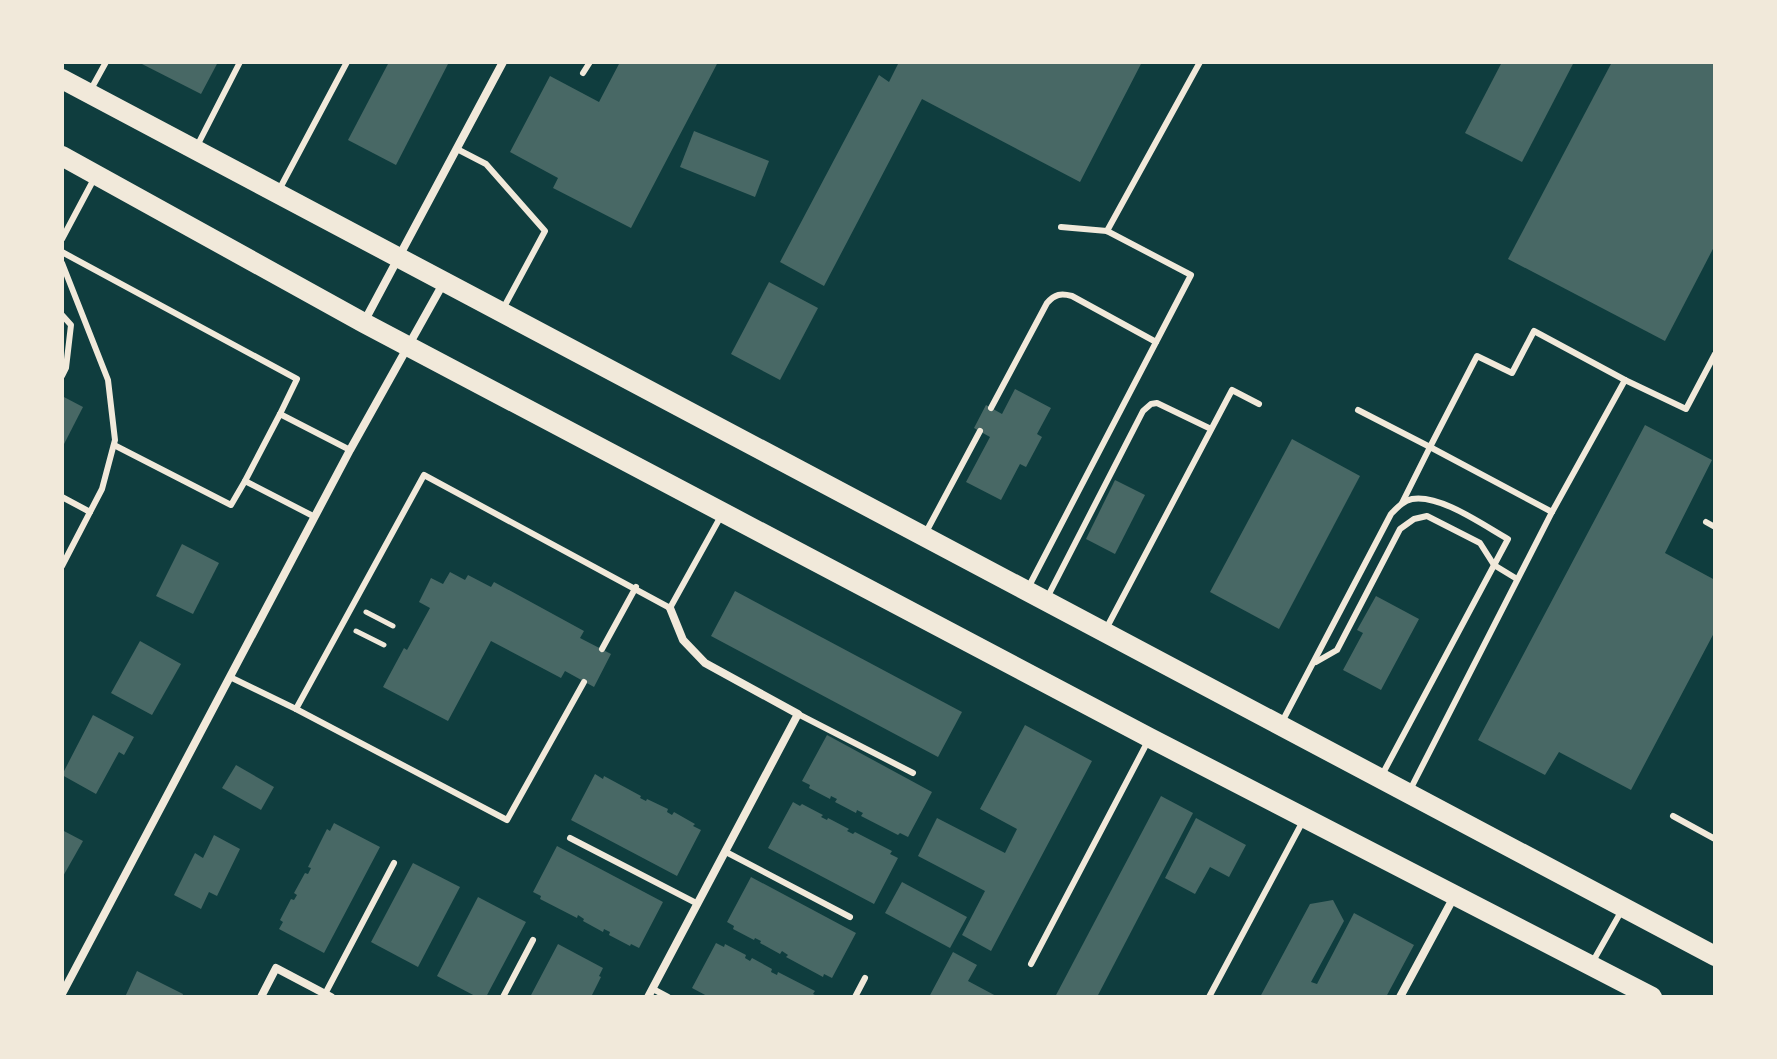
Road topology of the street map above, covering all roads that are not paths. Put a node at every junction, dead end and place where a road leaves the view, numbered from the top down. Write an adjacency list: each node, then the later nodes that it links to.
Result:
1 (106, 62): 9 (lane)
2 (240, 62): 10 (lane)
3 (347, 62): 14 (lane)
4 (503, 62): 11 (street)
5 (590, 62): 7 (lane)
6 (1200, 62): 16 (lane)
7 (583, 73)
8 (62, 79): 9 (main road)
9 (89, 93): 10 (main road)
10 (195, 149): 14 (main road)
11 (457, 149): 19 (street); 22 (lane)
12 (62, 156): 13 (main road)
13 (96, 174): 17 (lane); 24 (main road)
14 (277, 193): 19 (main road)
15 (1061, 227): 16 (lane)
16 (1107, 231): 25 (lane)
17 (62, 239)
18 (62, 252): 33 (lane)
19 (398, 258): 21 (main road); 24 (street)
20 (62, 263): 36 (lane)
21 (445, 282): 22 (main road); 26 (street)
22 (501, 312): 48 (main road)
23 (62, 315): 28 (lane)
24 (364, 323): 26 (main road)
25 (1156, 342): 31 (lane); 53 (lane)
26 (410, 346): 38 (street); 42 (main road)
27 (1715, 354): 29 (lane)
28 (62, 376)
29 (1625, 380): 37 (lane); 44 (lane)
30 (1259, 404): 34 (lane)
31 (991, 408)
32 (1358, 410): 37 (lane)
33 (280, 414): 38 (lane); 39 (lane)
34 (1211, 429): 54 (lane); 56 (lane)
35 (980, 431): 48 (lane)
36 (114, 445): 39 (lane); 43 (lane)
37 (1430, 447): 41 (lane); 44 (lane)
38 (350, 450): 45 (street)
39 (245, 481): 45 (lane)
40 (62, 497): 43 (lane)
41 (1402, 503): 49 (lane); 58 (lane)
42 (723, 511): 55 (lane); 64 (main road)
43 (90, 512): 50 (lane)
44 (1552, 512): 51 (lane)
45 (315, 517): 59 (street)
46 (1706, 522): 47 (lane)
47 (1715, 527)
48 (923, 537): 53 (main road)
49 (1494, 565): 51 (lane); 58 (lane); 66 (lane)
50 (62, 566)
51 (1517, 579): 67 (lane)
52 (636, 587): 55 (lane); 57 (lane); 61 (lane)
53 (1026, 591): 54 (main road)
54 (1045, 601): 56 (main road)
55 (670, 608): 62 (street)
56 (1104, 632): 63 (main road)
57 (602, 649)
58 (1313, 663): 63 (lane)
59 (230, 677): 61 (lane); 85 (street)
60 (584, 682): 61 (lane)
61 (296, 709)
62 (798, 714): 65 (lane); 72 (street)
63 (1280, 725): 66 (main road)
64 (1150, 738): 69 (main road); 80 (lane)
65 (913, 773)
66 (1380, 779): 67 (main road)
67 (1408, 794): 76 (main road)
68 (1673, 816): 71 (lane)
69 (1305, 818): 74 (main road); 91 (lane)
70 (570, 838): 75 (lane)
71 (1715, 839)
72 (726, 852): 75 (street); 77 (lane)
73 (394, 863): 86 (lane)
74 (1455, 894): 81 (main road); 92 (street)
75 (698, 904): 84 (street)
76 (1624, 907): 79 (main road); 81 (lane)
77 (850, 917)
78 (533, 940): 88 (lane)
79 (1715, 956)
80 (1031, 964)
81 (1591, 964): 83 (main road)
82 (865, 978): 90 (lane)
83 (1625, 991): 93 (main road)
84 (650, 993): 89 (lane)
85 (62, 994)
86 (328, 995): 87 (street)
87 (261, 997)
88 (503, 997)
89 (668, 997)
90 (855, 997)
91 (1209, 997)
92 (1400, 997)
93 (1652, 997)

